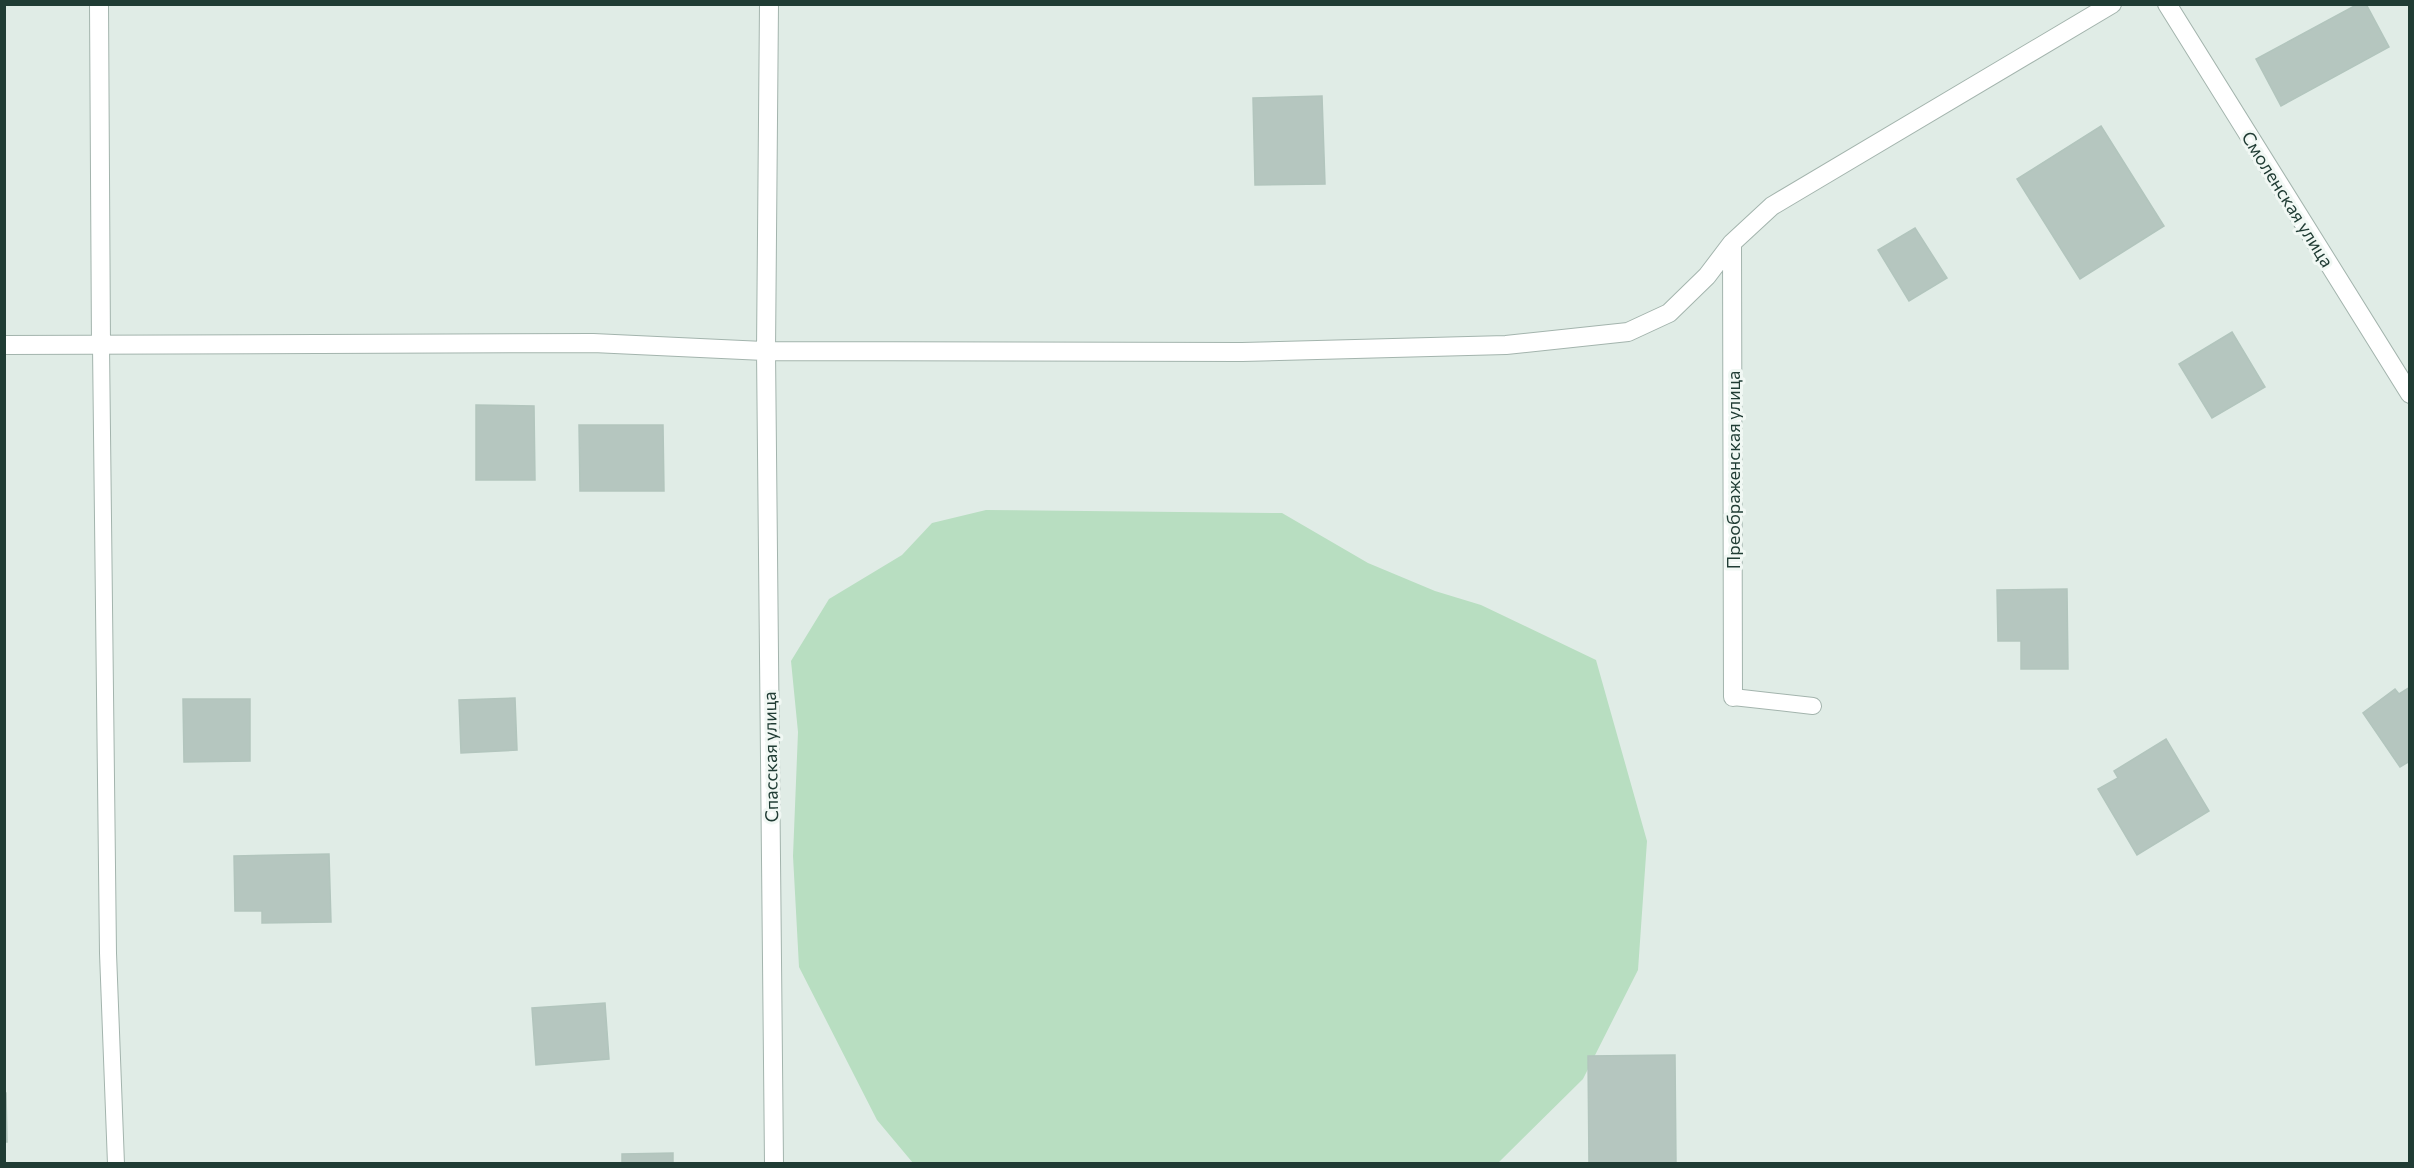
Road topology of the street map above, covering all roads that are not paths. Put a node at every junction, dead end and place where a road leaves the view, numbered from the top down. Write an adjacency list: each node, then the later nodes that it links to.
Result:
1 (99, 4): 7 (street)
2 (769, 4): 8 (street, Спасская улица)
3 (2112, 4): 5 (street)
4 (2167, 4): 9 (street, Смоленская улица)
5 (1732, 243): 8 (street); 10 (street, Преображенская улица)
6 (4, 345): 7 (street)
7 (101, 346): 8 (street); 12 (lane)
8 (766, 351): 13 (street, Спасская улица)
9 (2409, 393)
10 (1733, 697): 11 (lane)
11 (1813, 706)
12 (116, 1164)
13 (774, 1164)

